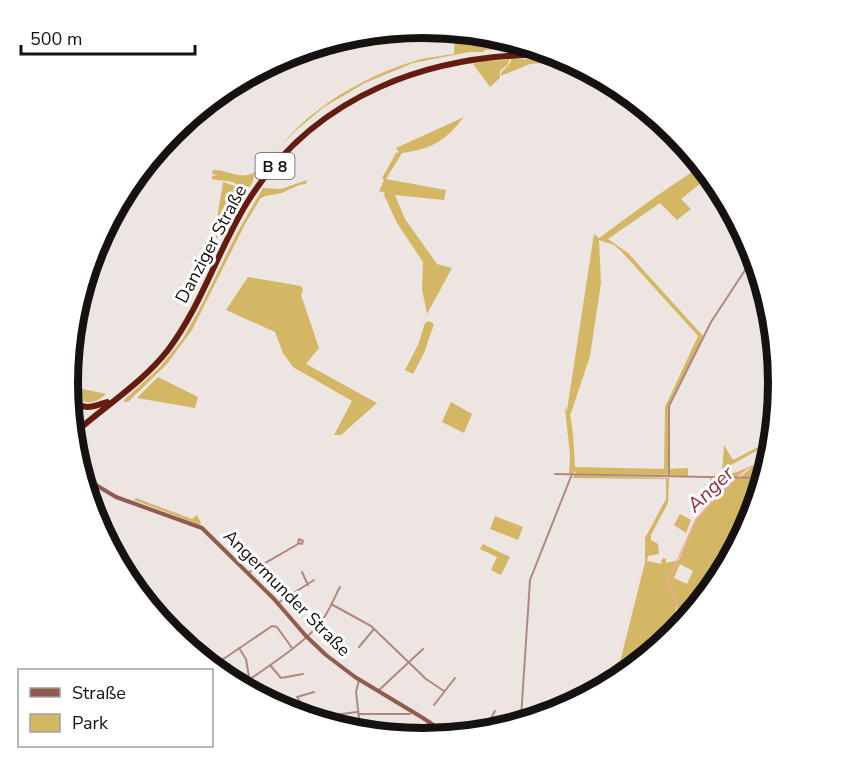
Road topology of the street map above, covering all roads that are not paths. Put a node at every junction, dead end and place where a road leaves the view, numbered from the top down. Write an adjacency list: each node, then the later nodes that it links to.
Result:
1 (522, 52): 4 (highway, Danziger Straße / B 8)
2 (532, 56): 7 (highway, Danziger Straße / B 8)
3 (747, 267): 10 (street)
4 (107, 402): 5 (highway); 6 (highway, Danziger Straße / B 8)
5 (78, 405)
6 (80, 426)
7 (80, 426)
8 (555, 474): 9 (street)
9 (572, 474): 10 (street); 45 (street)
10 (669, 476): 11 (street)
11 (754, 478)
12 (92, 481): 15 (main road, Angermunder Straße)
13 (298, 544): 15 (street)
14 (302, 572): 17 (street)
15 (248, 573): 21 (main road, Angermunder Straße)
16 (314, 580): 17 (street)
17 (308, 585): 20 (street)
18 (340, 587): 23 (street)
19 (284, 588): 20 (street)
20 (290, 596): 21 (street); 22 (street)
21 (278, 603): 25 (main road, Angermunder Straße)
22 (296, 604)
23 (331, 604): 24 (street); 25 (street)
24 (375, 629): 26 (street); 31 (street)
25 (306, 636): 28 (street); 36 (main road, Angermunder Straße)
26 (358, 647)
27 (239, 648): 28 (street); 30 (street); 35 (street)
28 (292, 648): 32 (street)
29 (423, 649): 31 (street)
30 (220, 661)
31 (409, 662): 38 (street); 39 (street)
32 (270, 665): 33 (street); 35 (street)
33 (303, 674)
34 (455, 678): 39 (street)
35 (250, 679): 37 (street)
36 (359, 680): 38 (main road, Angermunder Straße); 44 (street)
37 (252, 682)
38 (378, 691): 50 (main road, Angermunder Straße)
39 (444, 691): 41 (street)
40 (314, 692): 42 (street)
41 (434, 705)
42 (303, 706)
43 (495, 711): 48 (street)
44 (358, 713): 46 (street); 47 (street); 49 (street)
45 (521, 713)
46 (410, 714)
47 (332, 716)
48 (489, 721)
49 (359, 722)
50 (435, 727)

